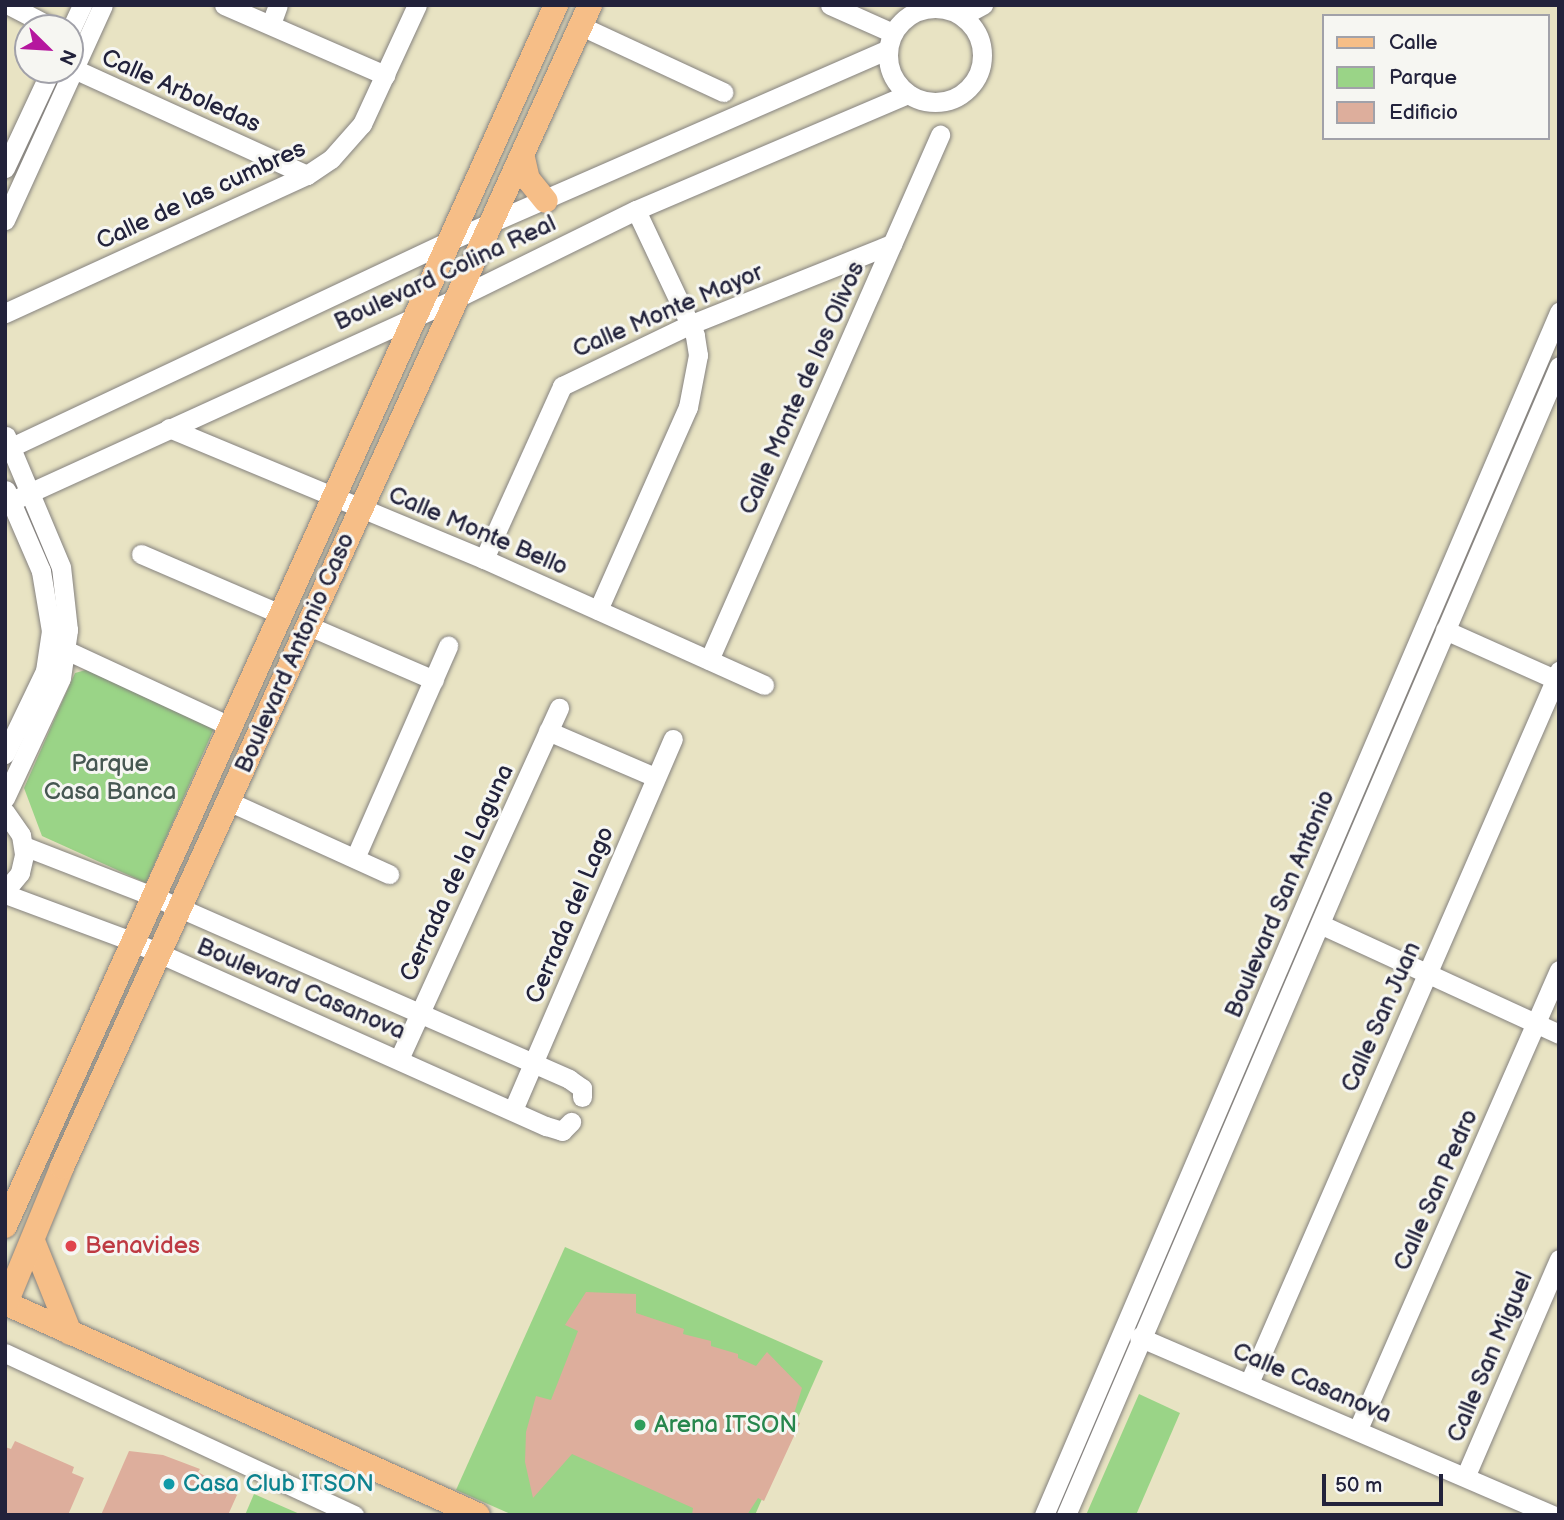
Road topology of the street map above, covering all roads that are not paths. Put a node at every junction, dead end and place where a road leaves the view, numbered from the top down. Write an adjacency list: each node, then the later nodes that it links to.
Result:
1 (9, 5): 9 (street)
2 (103, 5): 14 (street)
3 (224, 5): 12 (street)
4 (278, 5): 12 (street)
5 (417, 5): 16 (street, Calle de las cumbres)
6 (556, 5): 31 (main road, Boulevard Antonio Caso)
7 (830, 5): 13 (street)
8 (983, 5): 11 (street)
9 (26, 14)
10 (585, 15): 19 (street); 24 (main road, Boulevard Antonio Caso)
11 (962, 16): 13 (street); 20 (street)
12 (271, 24): 16 (street)
13 (891, 41): 20 (street); 27 (street, Boulevard Colina Real)
14 (84, 44)
15 (84, 73): 26 (street, Calle Arboledas)
16 (385, 75): 26 (street, Calle de las cumbres)
17 (43, 84): 22 (street)
18 (65, 84): 23 (street)
19 (723, 92)
20 (908, 94): 28 (street, Boulevard Colina Real)
21 (940, 135): 32 (street, Calle Monte de los Olivos)
22 (10, 142): 23 (street); 25 (street)
23 (35, 153): 29 (street)
24 (523, 158): 27 (main road); 30 (main road, Boulevard Antonio Caso)
25 (5, 168)
26 (307, 175): 36 (street, Calle de las cumbres)
27 (546, 201): 30 (street, Boulevard Colina Real)
28 (636, 210): 33 (street, Boulevard Colina Real); 37 (street)
29 (5, 220)
30 (492, 225): 31 (street, Boulevard Colina Real); 33 (main road, Boulevard Antonio Caso)
31 (449, 242): 34 (main road, Boulevard Antonio Caso); 40 (street, Boulevard Colina Real)
32 (892, 244): 37 (street, Calle Monte Mayor); 53 (street, Calle Monte de los Olivos)
33 (457, 298): 34 (street, Boulevard Colina Real); 44 (main road, Boulevard Antonio Caso)
34 (421, 311): 39 (street, Boulevard Colina Real); 42 (main road, Boulevard Antonio Caso)
35 (1559, 312): 94 (street, Boulevard San Antonio)
36 (5, 313)
37 (690, 324): 46 (street, Calle Monte Mayor); 47 (street)
38 (1559, 366): 50 (street, Boulevard San Antonio)
39 (169, 428): 41 (street, Boulevard Colina Real); 42 (street, Calle Monte Bello)
40 (7, 444): 41 (street)
41 (30, 490): 43 (street, Boulevard Colina Real); 52 (street)
42 (334, 495): 44 (street, Calle Monte Bello); 48 (main road, Boulevard Antonio Caso)
43 (7, 498): 61 (street)
44 (361, 507): 46 (street, Calle Monte Bello); 49 (main road, Boulevard Antonio Caso)
45 (141, 554): 48 (street)
46 (484, 559): 47 (street, Calle Monte Bello)
47 (598, 610): 53 (street, Calle Monte Bello)
48 (280, 614): 58 (main road, Boulevard Antonio Caso)
49 (309, 626): 55 (street); 64 (main road, Boulevard Antonio Caso)
50 (1445, 631): 54 (street); 72 (street, Boulevard San Antonio)
51 (448, 646): 55 (street)
52 (68, 651): 58 (street); 63 (street)
53 (709, 660): 56 (street, Calle Monte Bello)
54 (1558, 677): 76 (street, Calle San Juan)
55 (433, 680): 67 (street)
56 (764, 685)
57 (559, 708): 59 (street, Cerrada de la Laguna)
58 (232, 727): 70 (main road, Boulevard Antonio Caso)
59 (548, 731): 62 (street); 77 (street, Cerrada de la Laguna)
60 (673, 739): 62 (street, Cerrada del Lago)
61 (5, 754)
62 (655, 777): 83 (street, Cerrada del Lago)
63 (5, 799)
64 (228, 800): 67 (street); 71 (main road, Boulevard Antonio Caso)
65 (5, 812): 66 (street)
66 (24, 846): 69 (street); 70 (street, Boulevard Casanova)
67 (355, 858): 68 (street)
68 (389, 874)
69 (5, 893): 73 (street, Boulevard Casanova)
70 (155, 897): 71 (street, Boulevard Casanova); 73 (main road, Boulevard Antonio Caso)
71 (179, 910): 74 (main road, Boulevard Antonio Caso); 77 (street, Boulevard Casanova)
72 (1320, 924): 76 (street); 94 (street, Boulevard San Antonio)
73 (134, 942): 74 (street, Boulevard Casanova); 80 (main road, Boulevard Antonio Caso)
74 (158, 954): 81 (street, Boulevard Casanova); 82 (main road, Boulevard Antonio Caso)
75 (1559, 970): 78 (street, Calle San Pedro)
76 (1429, 971): 78 (street); 96 (street, Calle San Juan)
77 (419, 1014): 81 (street, Cerrada de la Laguna); 83 (street, Boulevard Casanova)
78 (1536, 1024): 79 (street); 98 (street, Calle San Pedro)
79 (1559, 1034)
80 (84, 1052): 82 (main road); 87 (main road, Boulevard Antonio Caso)
81 (399, 1059): 85 (street, Boulevard Casanova)
82 (110, 1061): 88 (main road, Boulevard Antonio Caso)
83 (533, 1063): 84 (street, Boulevard Casanova); 85 (street, Cerrada del Lago)
84 (582, 1097)
85 (513, 1110): 86 (street, Boulevard Casanova)
86 (571, 1122)
87 (37, 1156): 88 (main road); 89 (main road, Boulevard Antonio Caso)
88 (62, 1167): 90 (main road, Boulevard Antonio Caso)
89 (5, 1226)
90 (33, 1241): 92 (main road, Boulevard Antonio Caso); 93 (main road)
91 (1559, 1259): 99 (street, Calle San Miguel)
92 (5, 1303): 93 (main road)
93 (70, 1333): 101 (main road)
94 (1132, 1334): 96 (street, Calle Casanova); 97 (street); 102 (street, Boulevard San Antonio); 103 (street, Boulevard San Antonio)
95 (5, 1353): 100 (street)
96 (1248, 1383): 98 (street, Calle Casanova)
97 (1116, 1394)
98 (1358, 1429): 99 (street, Calle Casanova)
99 (1466, 1475): 104 (street, Calle Casanova)
100 (354, 1515)
101 (478, 1515)
102 (1044, 1515)
103 (1066, 1515)
104 (1552, 1515)

